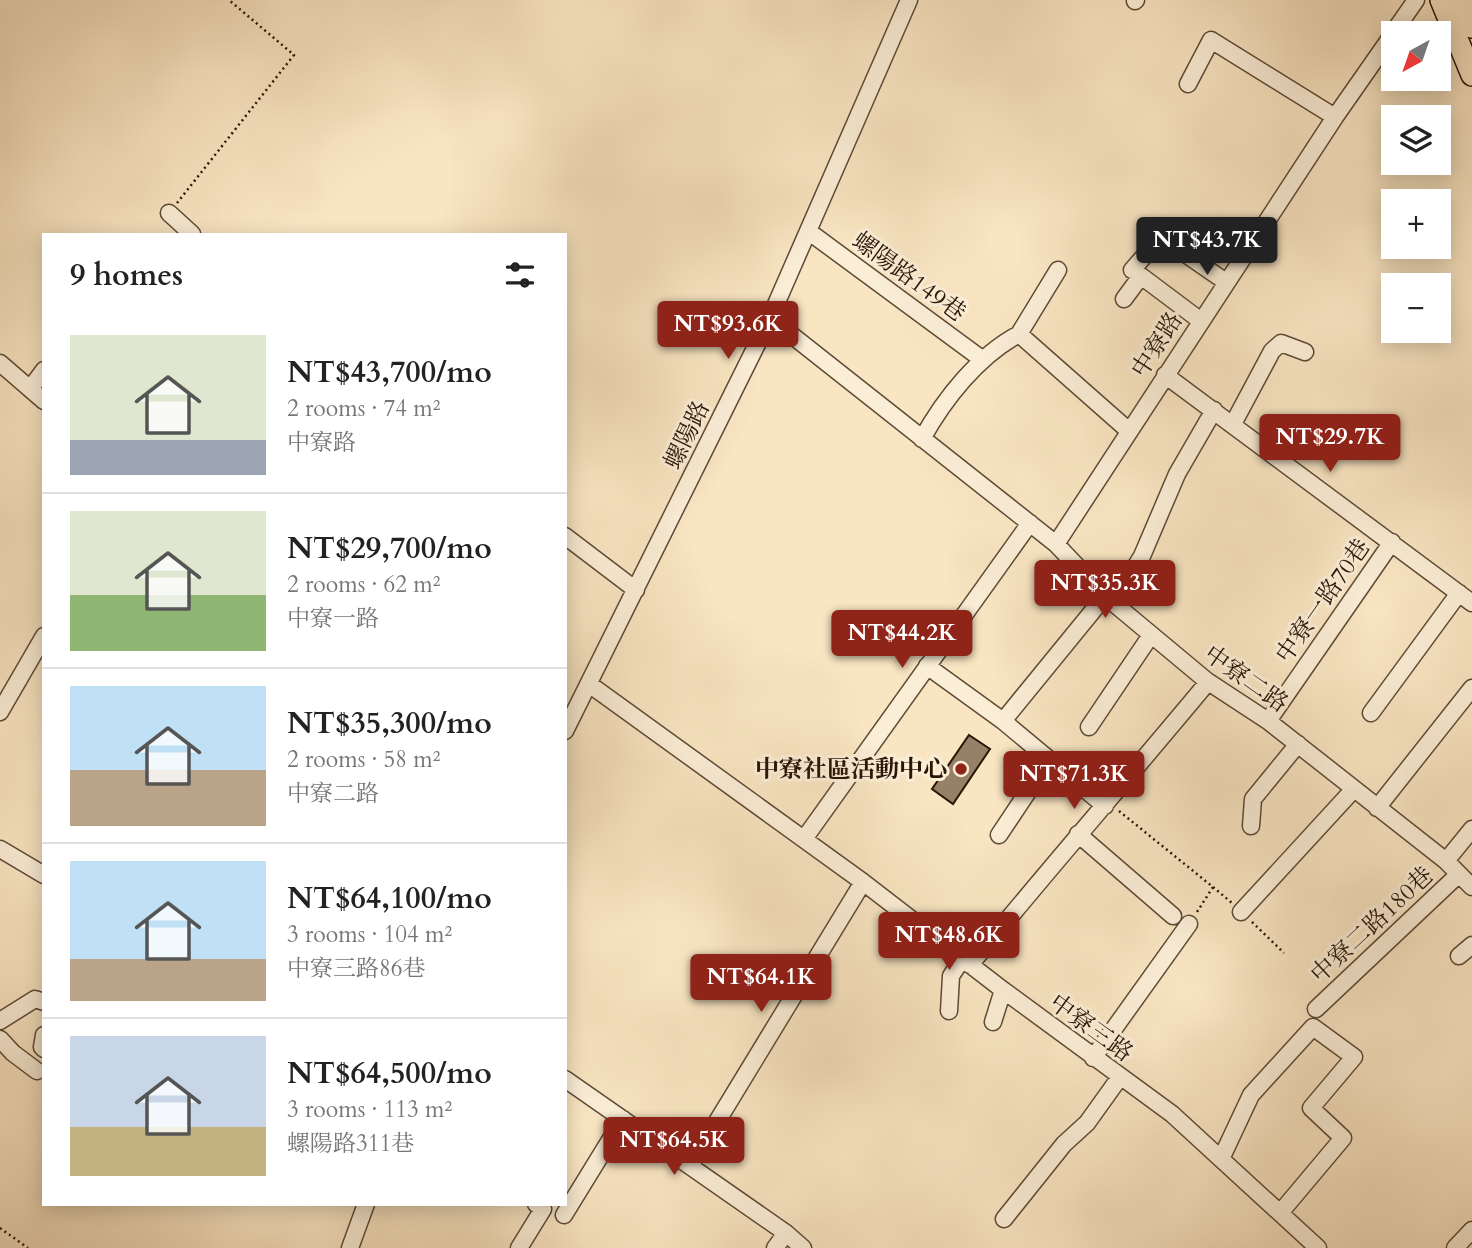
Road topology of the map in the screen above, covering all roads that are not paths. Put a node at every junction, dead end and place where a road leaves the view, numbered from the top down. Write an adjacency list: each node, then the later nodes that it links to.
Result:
1 (909, 0): 12 (street, 螺陽路)
2 (1416, 0): 5 (street, 中寮路)
3 (1441, 0): 8 (main road)
4 (1461, 0): 6 (main road)
5 (1401, 21)
6 (1472, 27)
7 (1381, 50): 10 (street, 中寮路)
8 (1472, 75)
9 (1188, 84): 10 (street)
10 (1335, 117): 16 (street, 中寮路)
11 (169, 214): 13 (street)
12 (808, 232): 18 (street, 螺陽路); 22 (street, 螺陽路149巷)
13 (191, 233)
14 (1058, 270): 20 (street)
15 (1132, 270): 16 (street)
16 (1226, 282): 19 (street, 中寮路)
17 (1124, 299): 19 (street)
18 (770, 318): 31 (street, 中寮二路); 36 (street, 螺陽路)
19 (1201, 321): 25 (street, 中寮路)
20 (1019, 334): 22 (street); 30 (street)
21 (1305, 352): 29 (street)
22 (983, 360): 31 (street)
23 (0, 363): 26 (street)
24 (42, 373): 26 (street)
25 (1165, 374): 28 (street); 30 (street, 中寮路)
26 (30, 389): 27 (street)
27 (42, 399)
28 (1214, 410): 29 (street); 38 (street)
29 (1233, 425): 34 (street)
30 (1129, 431): 35 (street, 中寮路)
31 (922, 439): 32 (street, 中寮二路)
32 (1030, 523): 35 (street, 中寮二路); 41 (street)
33 (567, 538): 36 (street)
34 (1392, 542): 37 (street); 48 (street, 中寮一路70巷)
35 (1056, 544): 38 (street, 中寮二路)
36 (636, 590): 43 (street, 螺陽路)
37 (1466, 598): 46 (street)
38 (1109, 599): 39 (street, 中寮二路); 47 (street)
39 (1151, 635): 42 (street, 中寮二路); 49 (street)
40 (42, 639): 45 (street)
41 (927, 666): 47 (street); 60 (street)
42 (1208, 682): 48 (street, 中寮二路); 54 (street)
43 (589, 684): 50 (street, 螺陽路); 60 (street, 中寮三路)
44 (1472, 688): 55 (street)
45 (0, 712)
46 (1371, 713)
47 (1003, 721): 52 (street)
48 (1268, 721): 51 (street, 中寮二路)
49 (1089, 727)
50 (567, 728)
51 (1298, 744): 53 (street, 中寮二路); 56 (street)
52 (1049, 760): 54 (street); 59 (street)
53 (1354, 789): 55 (street, 中寮二路); 67 (street)
54 (1106, 804): 58 (street)
55 (1377, 808): 62 (street, 中寮二路)
56 (1251, 826)
57 (1472, 828): 62 (street)
58 (1078, 834): 68 (street); 70 (street)
59 (999, 835)
60 (804, 839): 65 (street, 中寮三路)
61 (0, 849): 64 (street)
62 (1446, 861): 63 (street, 中寮二路)
63 (1459, 874): 66 (street, 中寮二路); 73 (street, 中寮二路180巷)
64 (42, 875)
65 (863, 882): 70 (street, 中寮三路); 84 (street)
66 (1472, 887)
67 (1241, 912)
68 (1172, 916)
69 (1189, 924): 78 (street)
70 (966, 962): 71 (street, 中寮三路); 74 (street)
71 (1003, 990): 76 (street); 78 (street, 中寮三路)
72 (42, 1001): 75 (street)
73 (1316, 1009)
74 (949, 1011)
75 (0, 1021)
76 (993, 1022)
77 (0, 1039): 79 (street)
78 (1093, 1058): 80 (street, 中寮三路)
79 (37, 1071)
80 (1120, 1077): 83 (street, 中寮三路); 89 (street)
81 (567, 1080): 82 (street)
82 (623, 1119): 84 (street); 88 (street)
83 (1221, 1159): 87 (street, 中寮三路); 87 (street)
84 (690, 1166): 91 (street)
85 (365, 1206): 92 (street)
86 (538, 1206): 93 (street)
87 (1280, 1213): 96 (street, 中寮三路)
88 (564, 1215)
89 (1004, 1219)
90 (1472, 1230): 97 (street)
91 (786, 1233): 94 (street); 95 (street)
92 (350, 1248)
93 (519, 1248)
94 (775, 1248)
95 (803, 1248)
96 (1318, 1248)
97 (1455, 1248)

